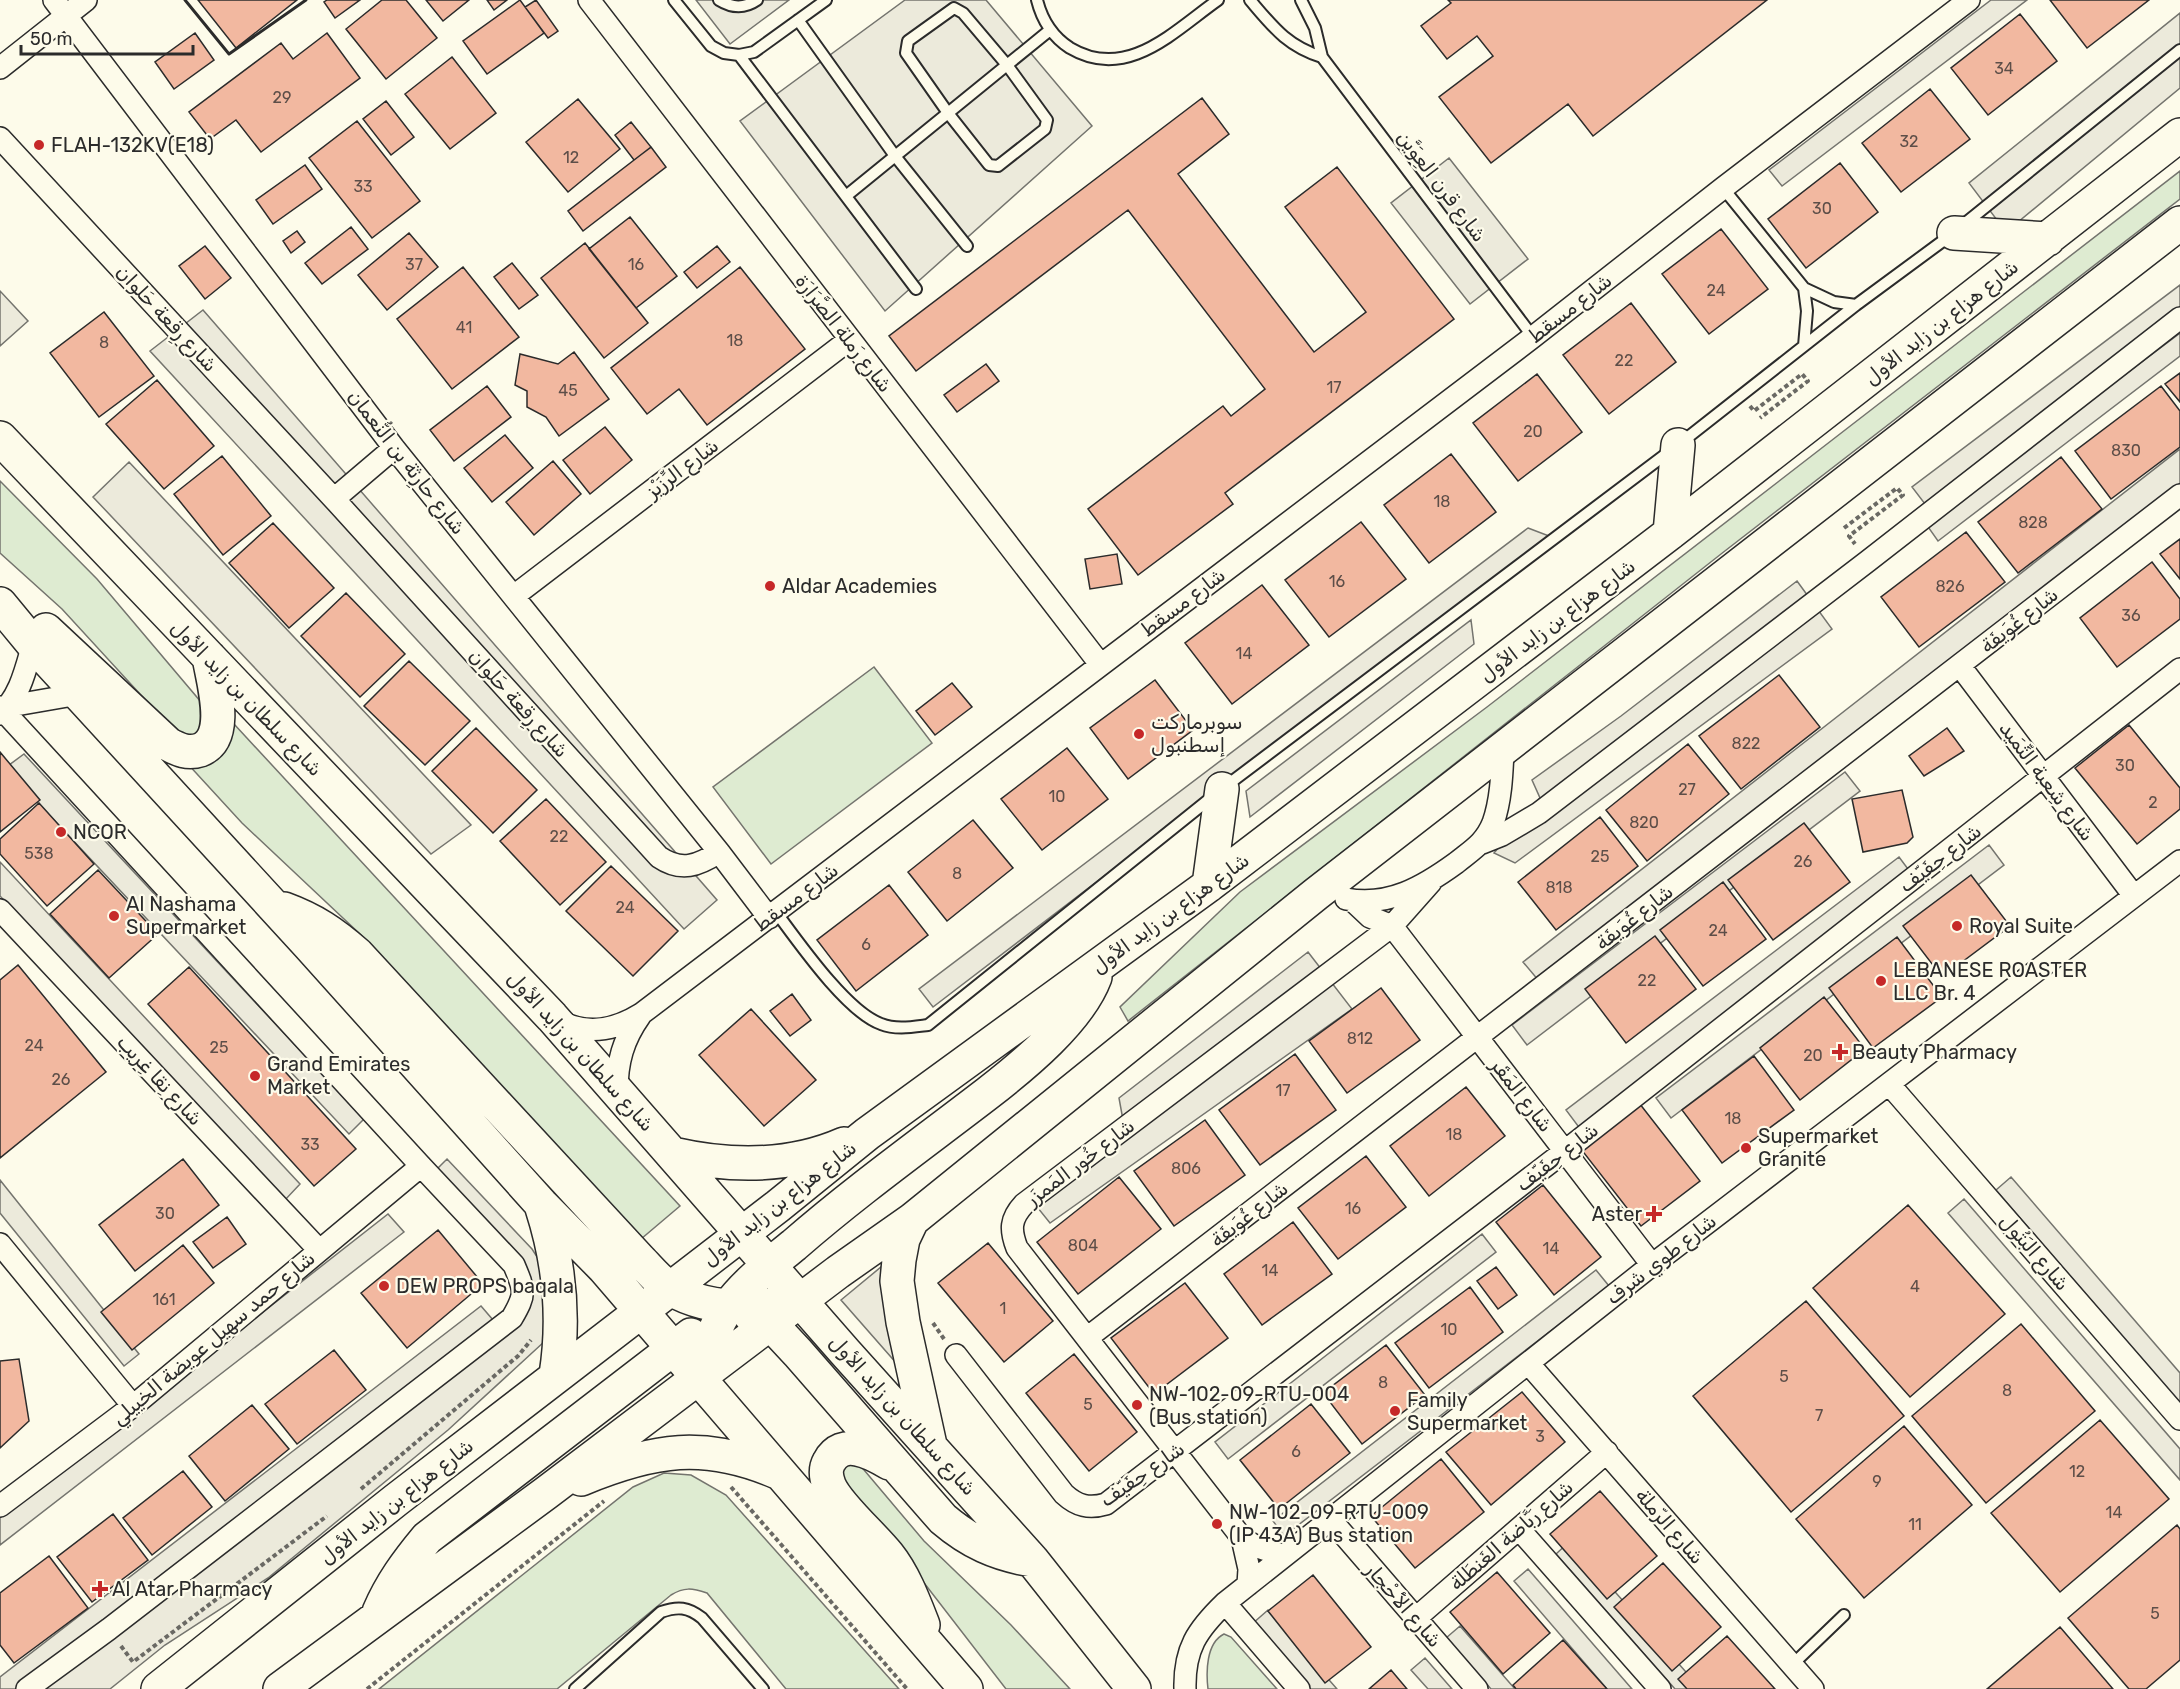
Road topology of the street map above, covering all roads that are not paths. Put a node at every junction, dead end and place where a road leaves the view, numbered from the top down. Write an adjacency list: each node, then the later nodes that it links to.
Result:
1 (86, 0): 12 (street)
2 (589, 0): 35 (street, شارع رَملة الصَّرَارَة)
3 (674, 0): 16 (lane)
4 (719, 0): 5 (lane)
5 (757, 0)
6 (826, 0): 13 (lane)
7 (1037, 0): 14 (lane)
8 (1218, 0): 14 (lane)
9 (1250, 0): 17 (lane, شارع قرن العِوَيَّن)
10 (1301, 0): 17 (lane, شارع قرن العِوَيَّن)
11 (1969, 0): 24 (street, شارع مسقط)
12 (60, 8): 19 (street); 39 (street, شارع حارِثة بن النُّعمان)
13 (798, 20): 16 (lane); 23 (lane)
14 (1050, 30): 18 (lane)
15 (2180, 50): 27 (lane)
16 (739, 55): 25 (lane)
17 (1322, 57): 34 (lane, شارع قرن العِوَيَّن)
18 (1007, 65): 20 (lane); 20 (lane); 20 (lane)
19 (0, 69)
20 (948, 113): 23 (lane)
21 (2180, 135): 28 (main road, شارع هزاع بن زايد الأول)
22 (0, 138): 41 (street, شارع رِقعة حَلوان)
23 (895, 156): 25 (lane); 29 (lane)
24 (1723, 188): 30 (lane); 34 (street, شارع مسقط)
25 (846, 196): 31 (lane)
26 (2180, 223): 52 (main road)
27 (1953, 233): 28 (main road); 32 (lane)
28 (2048, 239): 42 (main road, شارع هزاع بن زايد الأول)
29 (967, 246)
30 (1804, 288): 32 (lane); 36 (lane)
31 (916, 289)
32 (1856, 305): 36 (lane)
33 (2180, 318): 55 (street)
34 (1533, 337): 47 (street, شارع مسقط)
35 (849, 340): 43 (street, شارع الرِّزَيْز); 47 (street, شارع رَملة الصَّرَارَة)
36 (1804, 346): 38 (lane)
37 (0, 438): 46 (main road, شارع سلطان بن زايد الأول)
38 (1678, 446): 42 (main road); 54 (lane)
39 (394, 448): 41 (street); 43 (street, شارع حارِثة بن النُّعمان)
40 (2180, 495): 48 (street, شارع غُوَيفَة)
41 (334, 499): 56 (street, شارع رِقعة حَلوان)
42 (1670, 533): 59 (main road, شارع هزاع بن زايد الأول)
43 (514, 596): 56 (street, شارع حارِثة بن النُّعمان)
44 (3, 608): 45 (main road); 46 (main road)
45 (33, 644): 50 (main road); 51 (street)
46 (209, 657): 69 (main road, شارع سلطان بن زايد الأول)
47 (1100, 664): 65 (street, شارع مسقط)
48 (1960, 666): 53 (street, شارع شِعبة الثِّمَيد); 70 (street, شارع غُوَيفَة)
49 (2180, 669): 53 (street, شارع حِفَيّف)
50 (79, 694): 51 (street); 63 (main road)
51 (3, 709): 76 (street)
52 (1503, 750): 55 (street); 60 (main road)
53 (2043, 776): 61 (street, شارع شِعبة الثِّمَيد); 74 (street, شارع حِفَيّف)
54 (1222, 789): 59 (main road); 65 (lane)
55 (1482, 843): 58 (street)
56 (719, 852): 65 (street, شارع حارِثة بن النُّعمان)
57 (2180, 861): 61 (street, شارع طوي شرف)
58 (1431, 882): 62 (street); 66 (street, شارع خُور المَمزَر)
59 (1209, 885): 67 (main road, شارع هزاع بن زايد الأول)
60 (1316, 894): 62 (street); 78 (main road)
61 (2134, 897): 71 (street, شارع طوي شرف)
62 (1353, 901): 66 (street)
63 (273, 905): 77 (main road); 84 (main road)
64 (0, 909): 81 (street, شارع نِقا غِريب)
65 (773, 915): 68 (street, شارع مسقط)
66 (1392, 926): 70 (street, شارع المَقَر); 89 (street, شارع خُور المَمزَر)
67 (1100, 965): 73 (main road, شارع هزاع بن زايد الأول); 82 (main road)
68 (641, 1014): 69 (street, شارع مسقط); 72 (street, شارع مسقط)
69 (552, 1017): 72 (main road, شارع سلطان بن زايد الأول)
70 (1477, 1037): 74 (street, شارع المَقَر); 89 (street, شارع غُوَيفَة)
71 (1889, 1084): 83 (street, شارع طوي شرف); 96 (street, شارع البَتُول)
72 (617, 1091): 75 (main road, شارع سلطان بن زايد الأول)
73 (867, 1134): 75 (main road); 79 (main road, شارع هزاع بن زايد الأول)
74 (1565, 1151): 83 (street, شارع المَقَر); 98 (street, شارع حِفَيّف)
75 (673, 1154): 79 (main road, شارع سلطان بن زايد الأول)
76 (421, 1166): 81 (street, شارع حمد سهيل عويضة الخييلي); 116 (street)
77 (541, 1204): 87 (main road); 93 (main road)
78 (912, 1220): 85 (main road); 97 (main road)
79 (742, 1234): 82 (main road, شارع سلطان بن زايد الأول); 84 (main road, شارع هزاع بن زايد الأول); 86 (main road)
80 (0, 1244): 95 (street)
81 (319, 1250): 95 (street, شارع حمد سهيل عويضة الخييلي)
82 (770, 1265): 85 (main road, شارع سلطان بن زايد الأول); 86 (main road)
83 (1652, 1265): 92 (street, شارع طوي شرف)
84 (670, 1288): 86 (main road); 87 (main road, شارع هزاع بن زايد الأول)
85 (801, 1300): 86 (main road); 88 (main road); 97 (main road, شارع سلطان بن زايد الأول)
86 (722, 1306): 87 (main road); 88 (main road); 90 (main road); 94 (main road)
87 (640, 1311): 90 (main road); 93 (main road, شارع هزاع بن زايد الأول)
88 (770, 1323): 94 (main road); 100 (main road)
89 (1087, 1338): 98 (street, شارع خُور المَمزَر)
90 (673, 1348): 94 (main road); 112 (main road)
91 (956, 1355): 98 (street, شارع حِفَيّف)
92 (1528, 1363): 99 (street, شارع الرّملة); 104 (street, شارع طوي شرف)
93 (556, 1375): 117 (main road, شارع هزاع بن زايد الأول)
94 (698, 1378): 101 (main road); 102 (main road)
95 (134, 1407): 103 (street, شارع حمد سهيل عويضة الخييلي)
96 (2180, 1419)
97 (930, 1446): 108 (main road, شارع سلطان بن زايد الأول)
98 (1174, 1452): 106 (street, شارع خُور المَمزَر)
99 (1606, 1452): 105 (street, شارع رَبَّاضة الغَنطَلة); 115 (street, شارع الرّملة)
100 (894, 1465): 108 (main road); 114 (main road)
101 (780, 1473): 102 (main road); 114 (main road)
102 (546, 1493): 112 (main road)
103 (0, 1506)
104 (1331, 1520): 107 (street, شارع طوي شرف); 113 (street, شارع الأَحْجار)
105 (1519, 1528): 113 (street, شارع رَبَّاضة الغَنطَلة); 126 (street)
106 (1242, 1538): 107 (street, شارع خُور المَمزَر); 109 (street, شارع خُور المَمزَر)
107 (1284, 1556): 109 (street, شارع طوي شرف)
108 (1032, 1560): 122 (main road, شارع سلطان بن زايد الأول)
109 (1248, 1585): 110 (street, شارع طوي شرف)
110 (1224, 1603): 123 (street, شارع طوي شرف); 124 (street)
111 (1844, 1615): 115 (lane)
112 (376, 1618): 118 (main road)
113 (1416, 1618): 125 (street, شارع الأَحْجار)
114 (931, 1650): 121 (main road)
115 (1792, 1665): 127 (street, شارع الرّملة)
116 (27, 1689)
117 (158, 1689)
118 (280, 1689)
119 (575, 1689): 120 (lane)
120 (762, 1689)
121 (966, 1689)
122 (1134, 1689)
123 (1185, 1689)
124 (1299, 1689)
125 (1477, 1689)
126 (1660, 1689)
127 (1813, 1689)

